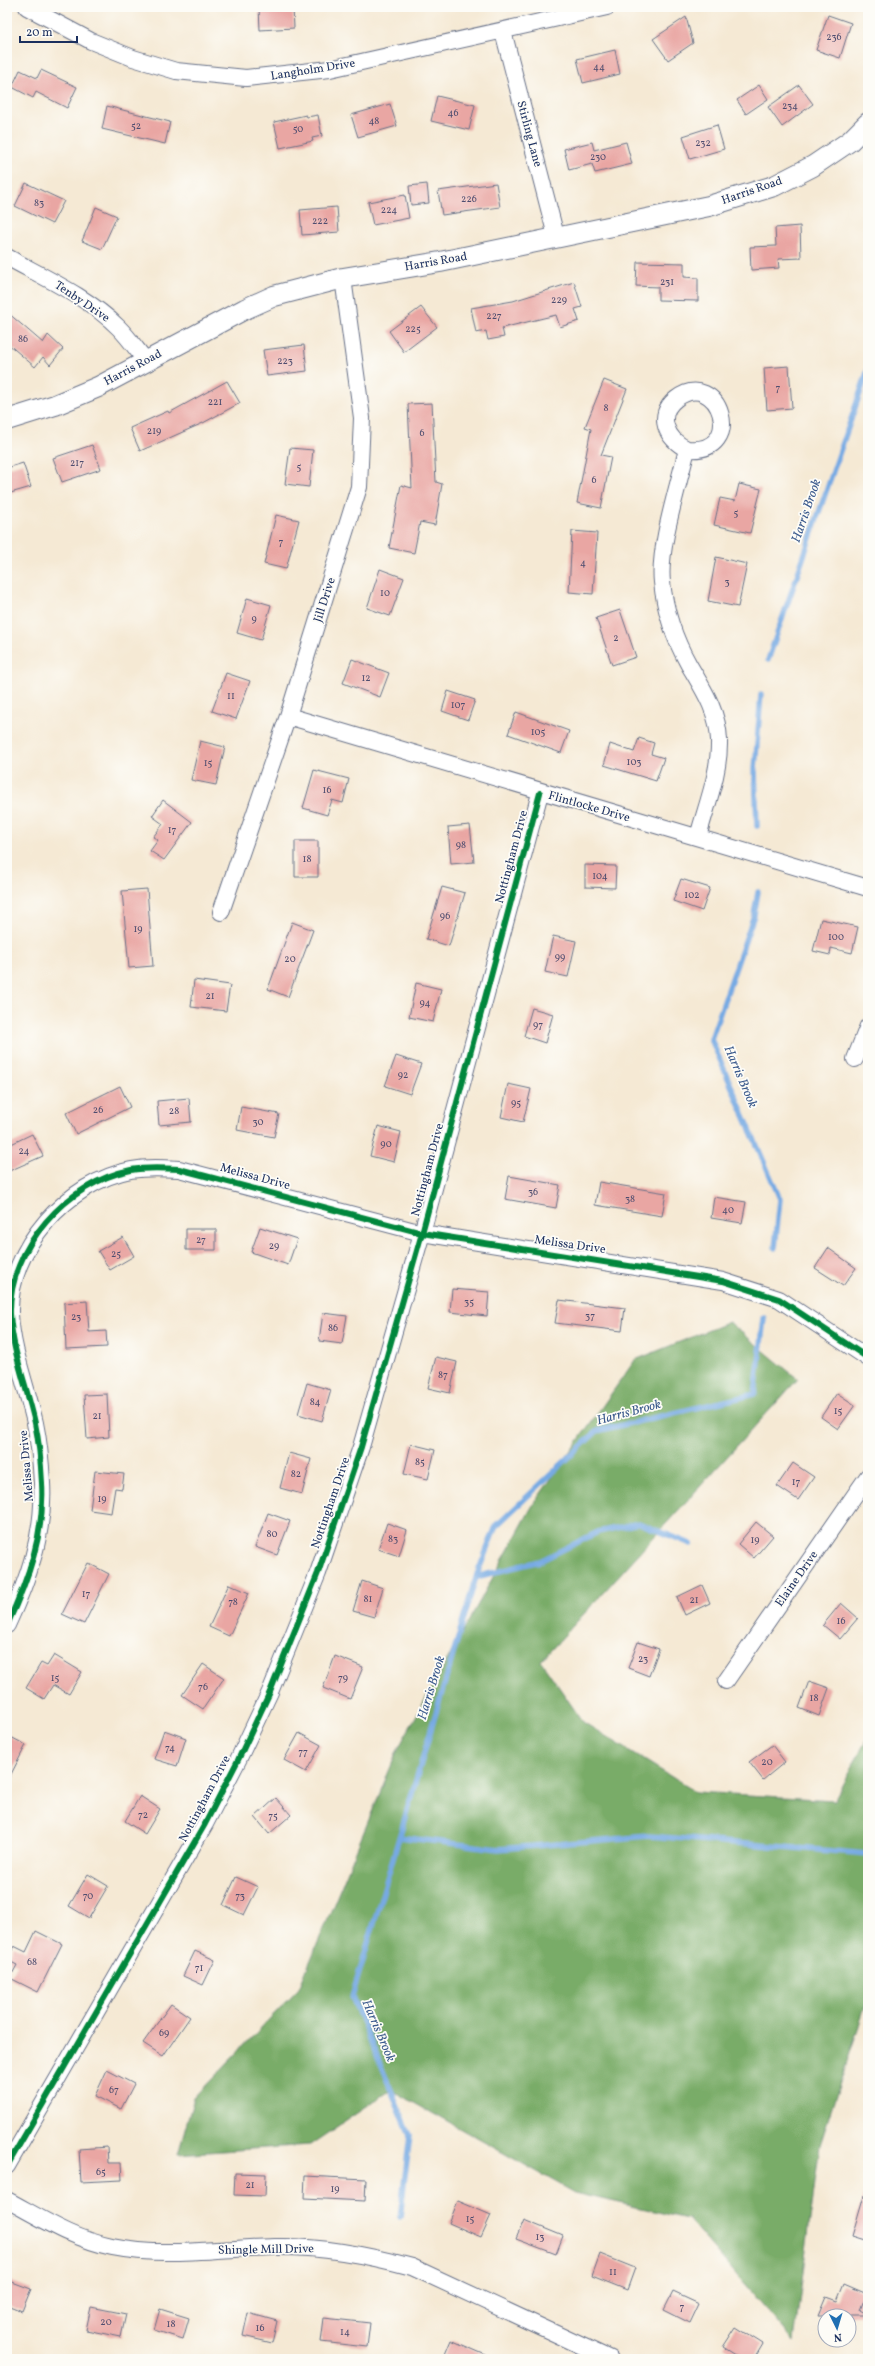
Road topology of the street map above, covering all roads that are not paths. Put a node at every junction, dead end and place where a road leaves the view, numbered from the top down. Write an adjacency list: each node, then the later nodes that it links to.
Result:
1 (27, 7): 3 (street, Langholm Drive)
2 (607, 7): 4 (street, Langholm Drive)
3 (44, 11): 4 (street, Langholm Drive)
4 (503, 31): 6 (street, Stirling Lane)
5 (868, 123): 6 (street, Harris Road)
6 (556, 236): 8 (street, Harris Road)
7 (7, 257): 9 (street, Tenby Drive)
8 (343, 278): 9 (street, Harris Road); 12 (street, Jill Drive)
9 (146, 362): 10 (street, Harris Road)
10 (7, 420)
11 (687, 449): 14 (street)
12 (288, 716): 13 (street, Flintlocke Drive); 16 (street, Jill Drive)
13 (540, 793): 14 (street, Flintlocke Drive); 19 (street, Nottingham Drive)
14 (698, 837): 15 (street, Flintlocke Drive)
15 (868, 888)
16 (221, 912)
17 (868, 1026): 18 (street)
18 (856, 1059)
19 (422, 1234): 20 (street, Melissa Drive); 22 (street, Melissa Drive); 24 (street, Nottingham Drive)
20 (868, 1358)
21 (868, 1476): 23 (street, Elaine Drive)
22 (7, 1625)
23 (726, 1681)
24 (7, 2166)
25 (7, 2200): 26 (street, Shingle Mill Drive)
26 (610, 2359)

